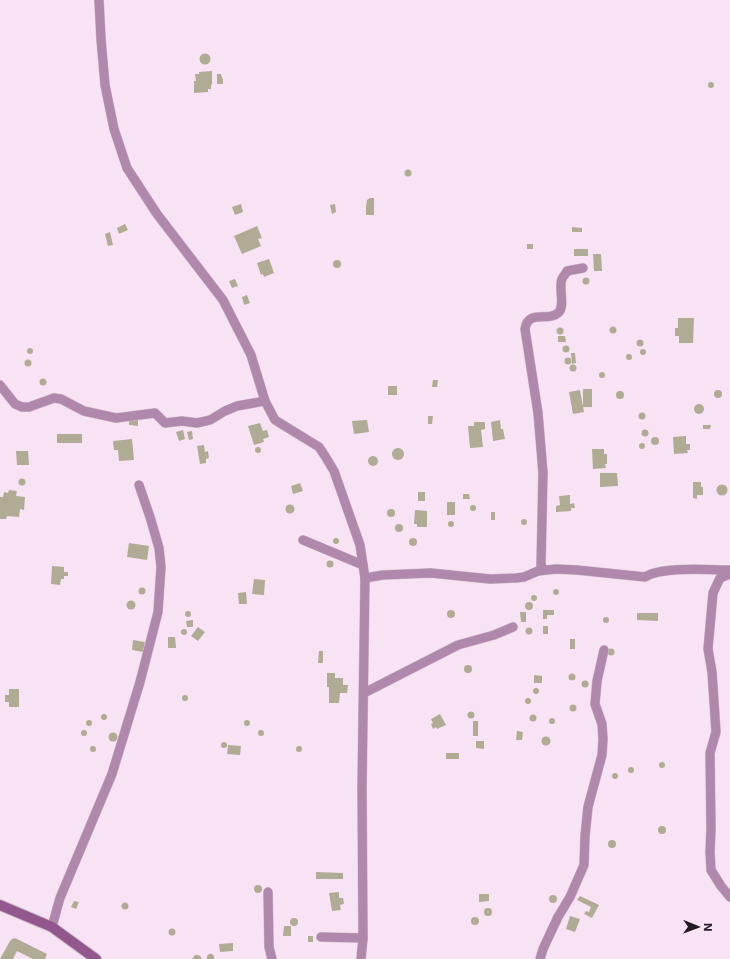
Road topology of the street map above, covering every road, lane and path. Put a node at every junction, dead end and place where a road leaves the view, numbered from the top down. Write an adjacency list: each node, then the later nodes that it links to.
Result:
1 (99, 0): 4 (street)
2 (583, 268): 8 (street)
3 (0, 384): 4 (street)
4 (265, 401): 7 (street)
5 (138, 485): 18 (street)
6 (303, 540): 7 (street)
7 (364, 565): 11 (street)
8 (544, 570): 9 (street); 11 (street)
9 (730, 570)
10 (730, 574): 16 (street)
11 (365, 578): 14 (street)
12 (513, 626): 14 (street)
13 (604, 650): 24 (street)
14 (364, 693): 20 (street)
15 (268, 892): 22 (street)
16 (730, 897)
17 (1, 906): 18 (main road)
18 (52, 927): 21 (main road)
19 (321, 938): 20 (street)
20 (363, 938): 23 (street)
21 (96, 959)
22 (272, 959)
23 (361, 959)
24 (540, 959)

